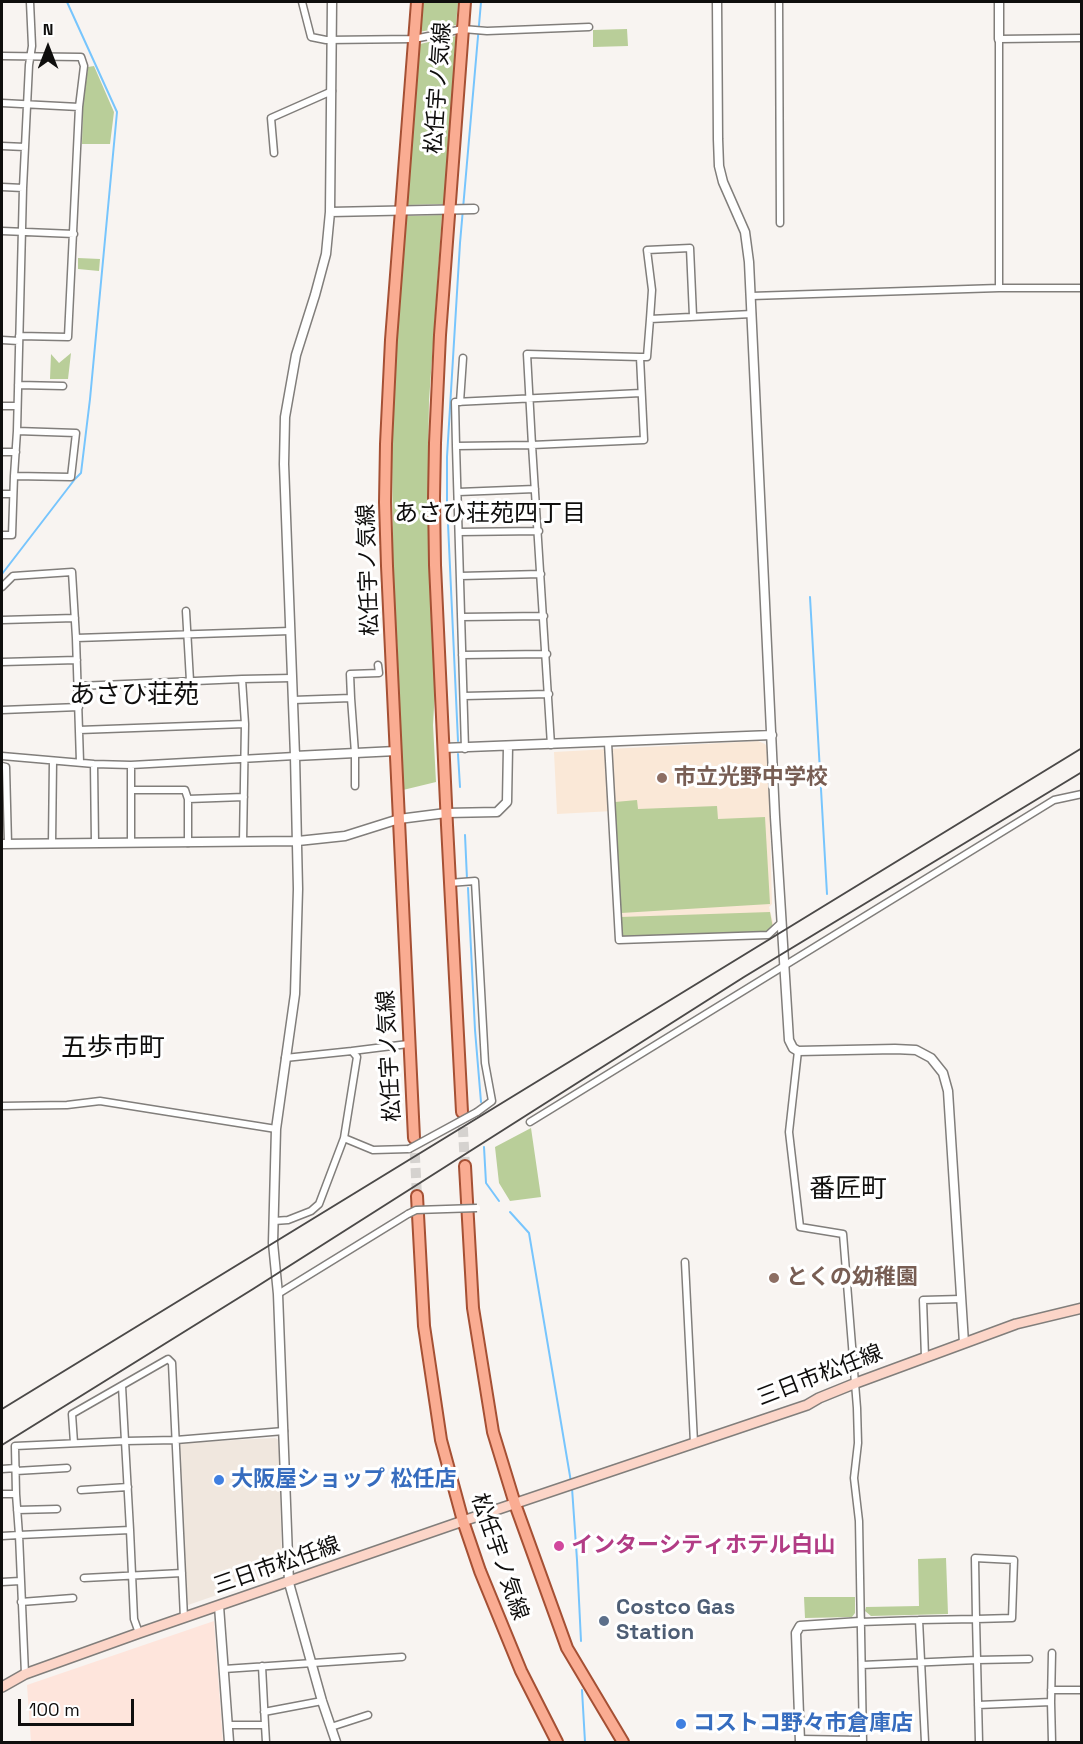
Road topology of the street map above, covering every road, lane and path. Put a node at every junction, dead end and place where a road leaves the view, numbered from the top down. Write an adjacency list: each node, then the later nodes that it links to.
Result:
1 (30, 2): 16 (street)
2 (302, 2): 14 (street)
3 (332, 2): 14 (street)
4 (417, 2): 12 (main road, 松任宇ノ気線)
5 (465, 2): 10 (main road, 松任宇ノ気線)
6 (717, 2): 36 (street)
7 (779, 2): 30 (street)
8 (999, 2): 13 (street)
9 (589, 27): 10 (street)
10 (468, 30): 12 (street); 27 (main road, 松任宇ノ気線)
11 (1082, 38): 13 (street)
12 (414, 39): 14 (street); 28 (main road, 松任宇ノ気線)
13 (999, 39): 34 (street)
14 (333, 40): 17 (street)
15 (2, 56): 16 (street)
16 (30, 56): 19 (street); 20 (street)
17 (332, 91): 23 (street); 29 (street)
18 (2, 104): 19 (street)
19 (28, 105): 20 (street); 22 (street)
20 (79, 107): 33 (street)
21 (2, 146): 22 (street)
22 (25, 147): 25 (street)
23 (274, 153)
24 (2, 187): 25 (street)
25 (23, 188): 32 (street)
26 (472, 209): 27 (street)
27 (454, 210): 28 (street); 96 (main road, 松任宇ノ気線)
28 (401, 211): 29 (street); 98 (main road, 松任宇ノ気線)
29 (330, 212): 72 (street)
30 (780, 223)
31 (2, 231): 32 (street)
32 (23, 232): 33 (street); 40 (street)
33 (74, 234): 40 (street)
34 (999, 288): 35 (street); 36 (street)
35 (1082, 288)
36 (751, 296): 37 (street)
37 (752, 314): 38 (street); 92 (street)
38 (693, 316): 39 (street); 39 (street)
39 (650, 319): 42 (street)
40 (19, 338): 41 (street); 44 (street)
41 (2, 340)
42 (640, 357): 46 (street); 47 (street)
43 (463, 358): 48 (street)
44 (18, 385): 45 (street); 50 (street)
45 (63, 386)
46 (641, 393): 47 (street); 52 (street)
47 (530, 399): 48 (street); 52 (street)
48 (460, 402): 53 (street)
49 (2, 406): 50 (street)
50 (17, 406): 51 (street)
51 (17, 431): 55 (street); 56 (street)
52 (532, 445): 53 (street); 57 (street)
53 (456, 446): 58 (street)
54 (2, 452): 55 (street)
55 (16, 452): 56 (street)
56 (14, 476): 60 (street)
57 (535, 489): 58 (street); 61 (street)
58 (458, 492): 62 (street)
59 (2, 494): 60 (street)
60 (13, 494): 63 (street)
61 (538, 531): 62 (street); 64 (street)
62 (459, 532): 65 (street)
63 (2, 535)
64 (540, 574): 65 (street); 68 (street)
65 (460, 576): 69 (street)
66 (2, 587): 70 (street)
67 (186, 611): 73 (street)
68 (543, 616): 69 (street); 75 (street)
69 (461, 617): 76 (street)
70 (75, 618): 71 (street); 74 (street)
71 (2, 620)
72 (290, 631): 73 (street); 80 (street)
73 (187, 634): 74 (street); 82 (street)
74 (76, 638): 77 (street)
75 (546, 654): 76 (street); 84 (street)
76 (462, 655): 85 (street)
77 (76, 660): 78 (street); 83 (street)
78 (2, 662)
79 (378, 665): 86 (street)
80 (291, 678): 81 (street); 87 (street)
81 (242, 679): 82 (street); 90 (street)
82 (190, 681): 83 (street)
83 (78, 686): 88 (street)
84 (549, 694): 85 (street); 94 (street)
85 (464, 696): 97 (street)
86 (351, 698): 87 (street); 99 (street)
87 (292, 700): 101 (street)
88 (79, 707): 89 (street); 91 (street)
89 (2, 710)
90 (245, 724): 91 (street); 102 (street)
91 (79, 730): 104 (street)
92 (772, 735): 93 (street); 123 (street)
93 (608, 743): 94 (street); 123 (street)
94 (551, 745): 95 (street)
95 (508, 747): 97 (street); 113 (street)
96 (444, 748): 97 (street); 113 (main road, 松任宇ノ気線)
97 (465, 749)
98 (396, 751): 99 (street); 114 (main road, 松任宇ノ気線)
99 (355, 753): 101 (street); 108 (street)
100 (2, 756): 103 (street)
101 (296, 756): 102 (street); 115 (street)
102 (244, 759): 106 (street); 111 (street)
103 (53, 760): 104 (street); 121 (street)
104 (80, 762): 105 (street)
105 (94, 764): 106 (street); 117 (street)
106 (131, 765): 109 (street)
107 (2, 766): 120 (street)
108 (355, 786)
109 (131, 790): 112 (street); 118 (street)
110 (1082, 794): 124 (street)
111 (244, 797): 112 (street); 116 (street)
112 (188, 799): 119 (street)
113 (446, 813): 114 (street); 122 (main road, 松任宇ノ気線)
114 (399, 819): 115 (street); 125 (main road, 松任宇ノ気線)
115 (298, 841): 116 (street); 128 (street)
116 (243, 842): 119 (street)
117 (95, 843): 118 (street); 121 (street)
118 (130, 843): 119 (street)
119 (188, 843)
120 (5, 844): 121 (street)
121 (52, 844)
122 (449, 883): 130 (main road, 松任宇ノ気線); 133 (street, bridge)
123 (782, 922): 124 (street)
124 (785, 965): 127 (street); 131 (street)
125 (408, 1044): 126 (street); 134 (main road, 松任宇ノ気線)
126 (352, 1051): 128 (street); 133 (street)
127 (798, 1051): 141 (street); 145 (street)
128 (285, 1058): 132 (street)
129 (2, 1106): 132 (street)
130 (462, 1112)
131 (530, 1122)
132 (276, 1129): 138 (street)
133 (344, 1138): 138 (street)
134 (414, 1138)
135 (465, 1166): 159 (main road, 松任宇ノ気線)
136 (417, 1196): 162 (main road, 松任宇ノ気線)
137 (477, 1208): 140 (street, bridge)
138 (274, 1221): 140 (street)
139 (685, 1262): 151 (street)
140 (278, 1294): 147 (street)
141 (961, 1299): 143 (street); 144 (street)
142 (1080, 1307): 143 (main road, 三日市松任線)
143 (964, 1343): 144 (main road, 三日市松任線)
144 (925, 1357): 145 (main road, 三日市松任線)
145 (856, 1383): 151 (main road, 三日市松任線); 178 (street)
146 (122, 1386): 148 (street); 149 (street); 150 (street)
147 (284, 1431): 148 (street); 171 (street)
148 (176, 1440): 149 (street); 166 (street)
149 (125, 1441): 150 (street); 155 (street)
150 (74, 1443): 154 (street)
151 (694, 1443): 159 (main road, 三日市松任線)
152 (67, 1468): 154 (street)
153 (2, 1469): 154 (street)
154 (16, 1469): 158 (street)
155 (128, 1487): 156 (street); 163 (street)
156 (81, 1490)
157 (2, 1494): 158 (street)
158 (16, 1494): 161 (street)
159 (515, 1504): 162 (main road, 三日市松任線); 207 (main road, 松任宇ノ気線)
160 (57, 1509): 161 (street)
161 (17, 1510): 164 (street)
162 (463, 1521): 171 (main road, 三日市松任線); 206 (main road, 松任宇ノ気線)
163 (130, 1530): 164 (street); 167 (street)
164 (19, 1535): 165 (street); 169 (street)
165 (2, 1536)
166 (182, 1573): 167 (street); 175 (street)
167 (132, 1575): 168 (street); 179 (street)
168 (84, 1578)
169 (20, 1581): 170 (street); 173 (street)
170 (2, 1582)
171 (289, 1583): 174 (main road, 三日市松任線); 184 (street)
172 (73, 1598): 173 (street)
173 (21, 1602): 189 (street)
174 (219, 1606): 175 (main road, 三日市松任線); 188 (street)
175 (184, 1618): 179 (main road, 三日市松任線)
176 (976, 1619): 176 (street); 177 (street); 183 (street)
177 (920, 1620): 178 (street); 185 (street)
178 (860, 1622): 186 (street); 201 (street)
179 (140, 1633): 189 (main road, 三日市松任線)
180 (1052, 1653): 191 (street)
181 (402, 1657): 184 (street)
182 (1029, 1659): 183 (street)
183 (977, 1660): 185 (street); 195 (street)
184 (311, 1662): 187 (street); 193 (street)
185 (921, 1662): 186 (street); 208 (street)
186 (862, 1665): 202 (street)
187 (262, 1666): 188 (street); 196 (street)
188 (224, 1669): 198 (street)
189 (25, 1674): 190 (main road, 三日市松任線)
190 (2, 1687)
191 (1051, 1690): 192 (street); 194 (street)
192 (1082, 1690)
193 (322, 1701): 196 (street); 200 (street)
194 (1051, 1702): 195 (street); 210 (street)
195 (978, 1705): 209 (street)
196 (264, 1712): 199 (street)
197 (368, 1715): 200 (street)
198 (228, 1725): 199 (street); 203 (street)
199 (265, 1725): 204 (street)
200 (331, 1726): 205 (street)
201 (800, 1741): 202 (street)
202 (863, 1741)
203 (229, 1743)
204 (266, 1743)
205 (336, 1743)
206 (557, 1743)
207 (623, 1743)
208 (925, 1743)
209 (979, 1743)
210 (1052, 1743)

